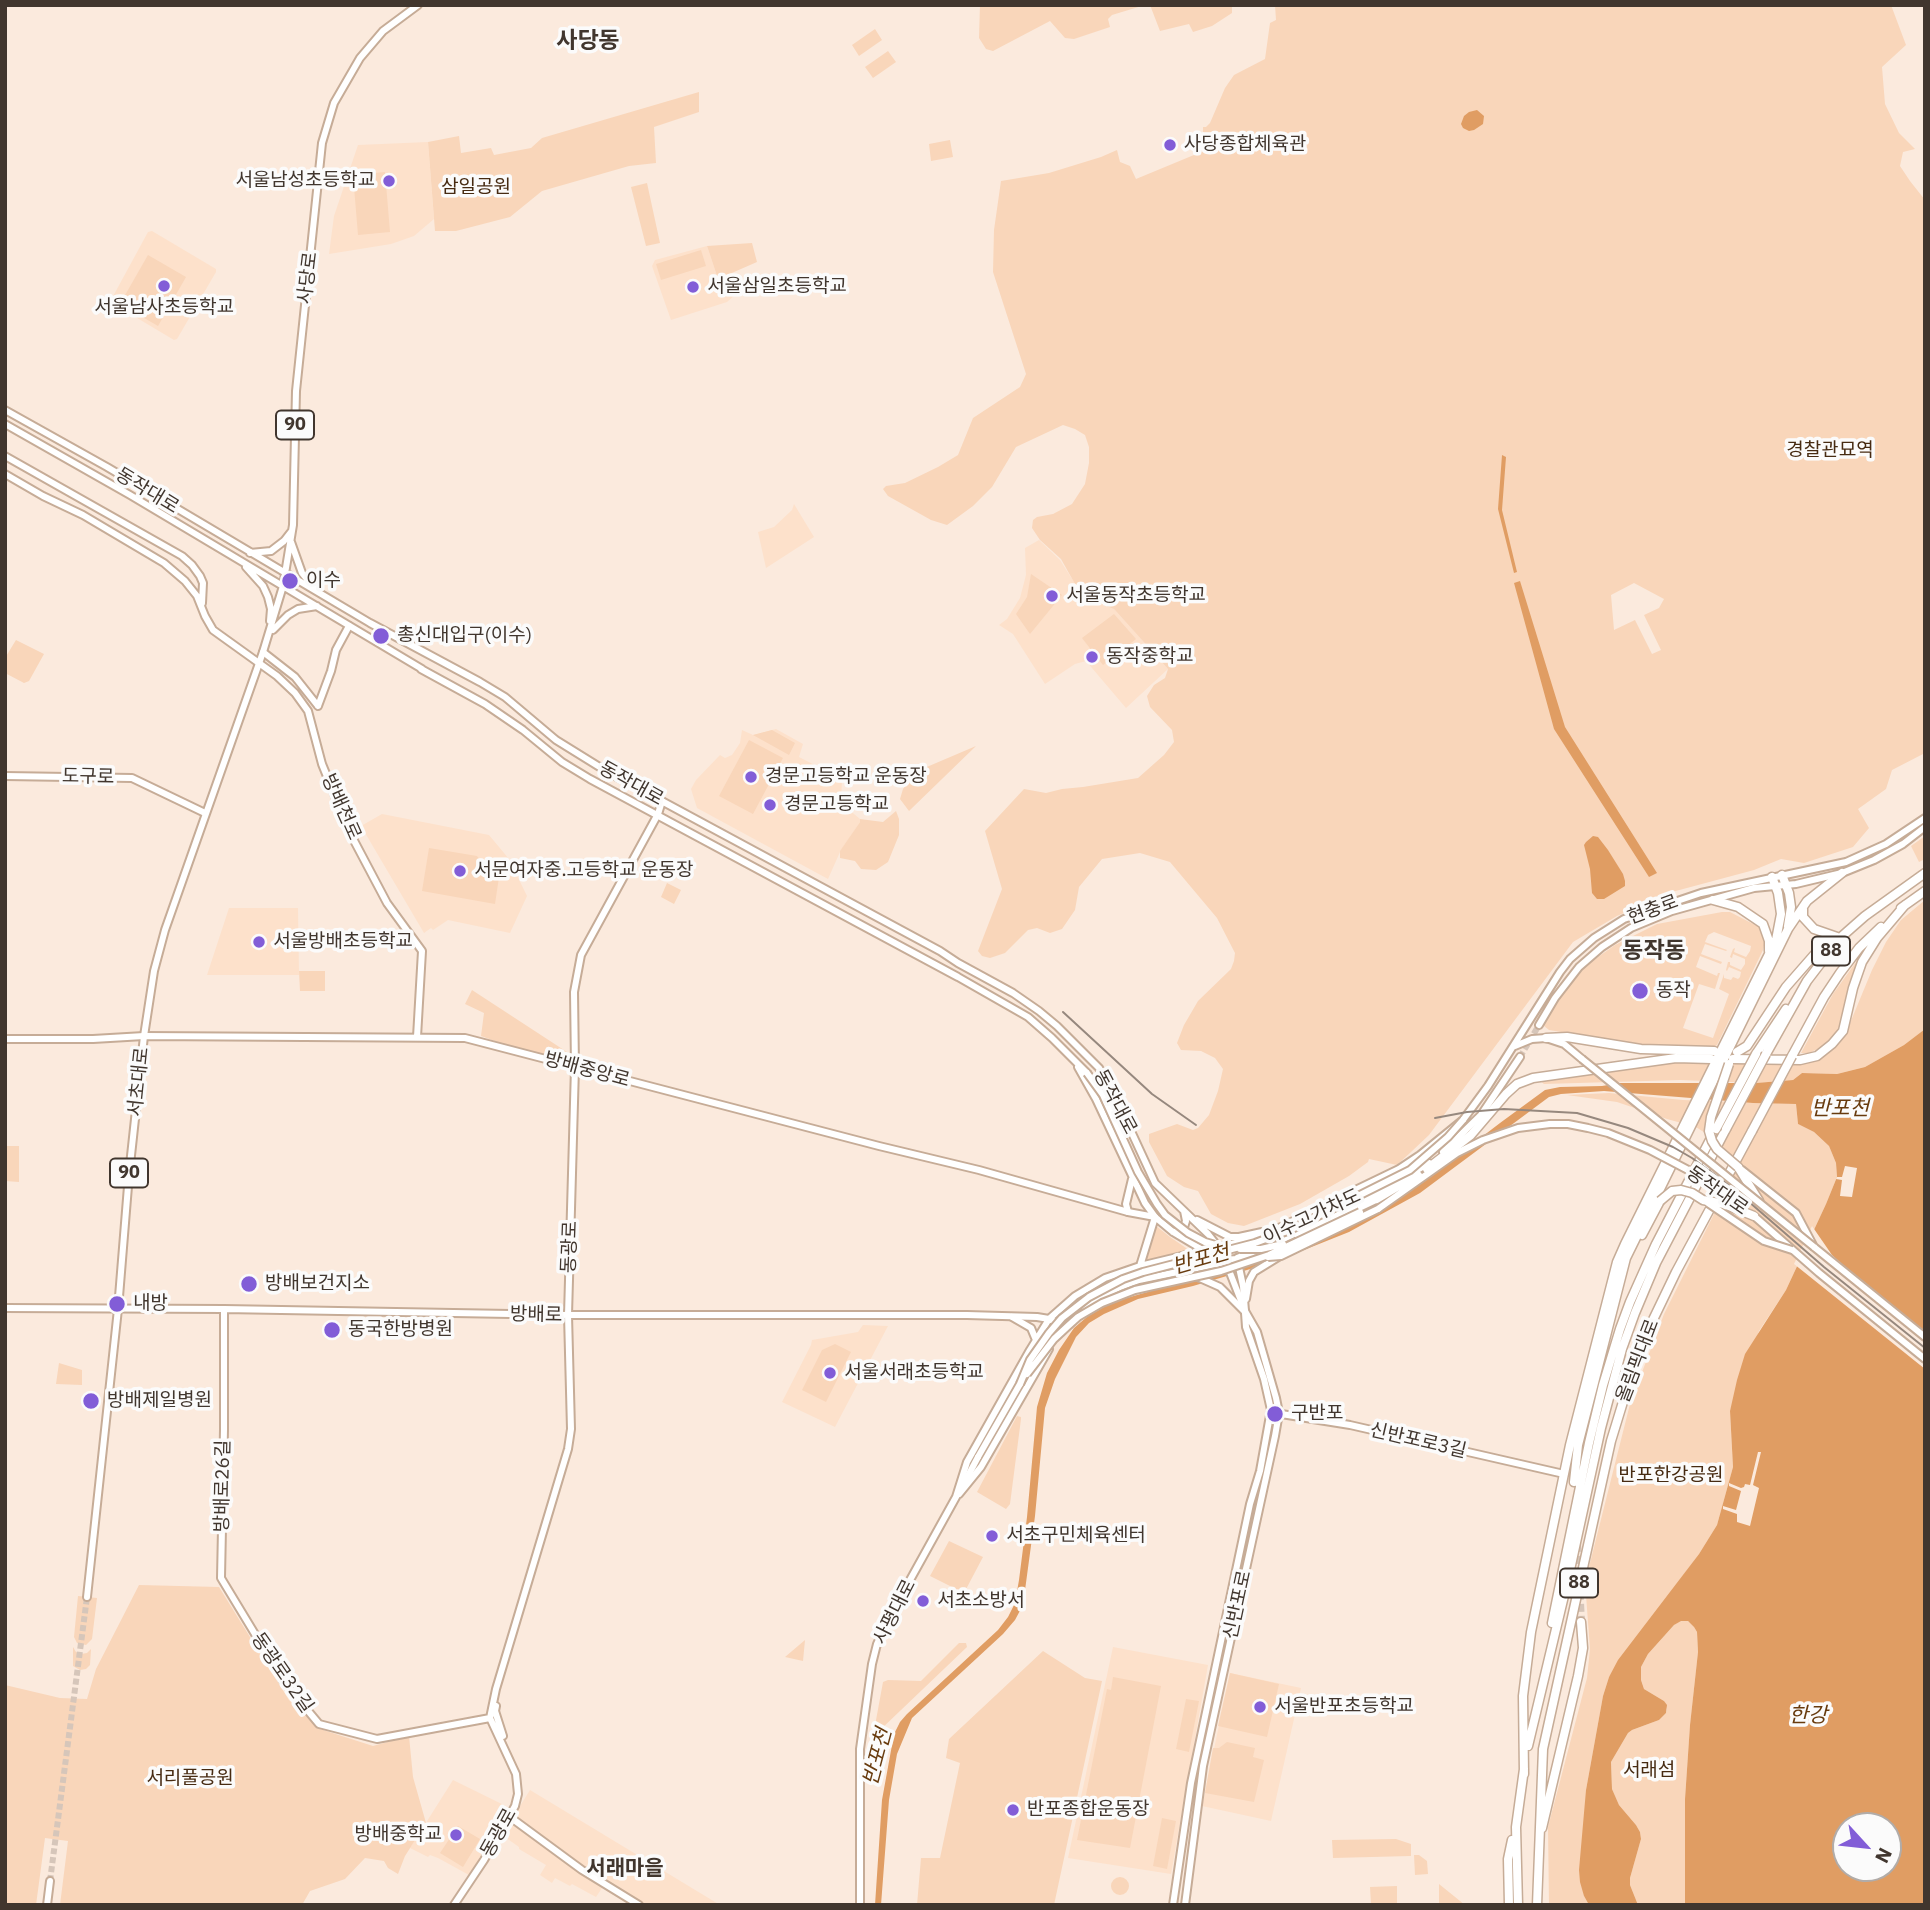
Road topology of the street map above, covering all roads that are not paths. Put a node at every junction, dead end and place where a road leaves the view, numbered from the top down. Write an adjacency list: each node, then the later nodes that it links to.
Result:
1 (418, 5): 6 (main road, 사당로 / 90)
2 (5, 410): 8 (main road, 동작대로)
3 (5, 424): 9 (main road, 동작대로)
4 (5, 456): 14 (main road, 방배천로)
5 (5, 474): 14 (main road, 방배천로)
6 (292, 531): 7 (main road, 사당로 / 90); 8 (main road)
7 (291, 541): 10 (main road, 사당로 / 90); 12 (main road)
8 (249, 553): 10 (main road, 동작대로)
9 (243, 563): 11 (main road, 동작대로); 16 (main road)
10 (285, 574): 11 (main road, 사당로 / 90); 12 (main road, 동작대로)
11 (283, 586): 13 (main road, 동작대로); 16 (main road, 서초대로 / 90)
12 (320, 594): 20 (main road, 동작대로)
13 (318, 606): 15 (main road, 동작대로); 16 (main road)
14 (202, 608): 18 (main road, 방배천로)
15 (349, 626): 17 (main road); 22 (main road, 동작대로)
16 (269, 634): 17 (main road, 서초대로 / 90)
17 (263, 652): 18 (main road, 서초대로 / 90)
18 (259, 663): 21 (main road, 서초대로 / 90); 41 (main road, 방배천로)
19 (5, 776): 21 (main road, 도구로)
20 (662, 801): 22 (main road, 동광로); 45 (main road, 동작대로)
21 (205, 813): 40 (main road, 서초대로 / 90)
22 (658, 814): 48 (main road, 동작대로); 49 (main road, 동광로)
23 (1925, 818): 27 (main road, 현충로)
24 (1925, 827): 25 (main road, 현충로)
25 (1842, 873): 29 (main road, 현충로); 33 (highway)
26 (1925, 873): 35 (highway, 올림픽대로 / 88)
27 (1782, 875): 28 (main road, 현충로); 29 (highway)
28 (1774, 881): 29 (main road, 현충로); 31 (main road, 현충로); 36 (highway); 44 (main road, 현충로)
29 (1787, 885): 34 (highway)
30 (1925, 891): 32 (highway, 올림픽대로 / 88)
31 (1713, 900): 36 (highway); 39 (main road, 현충로)
32 (1905, 905): 47 (highway); 109 (highway, 올림픽대로 / 88, bridge)
33 (1803, 907): 34 (highway); 35 (highway)
34 (1788, 929): 38 (highway)
35 (1840, 938): 37 (highway, 올림픽대로 / 88); 47 (highway)
36 (1769, 953): 50 (highway)
37 (1807, 981): 103 (highway, 올림픽대로 / 88, bridge); 103 (highway, 올림픽대로 / 88, bridge)
38 (1748, 1011): 47 (highway); 50 (highway)
39 (1539, 1025)
40 (144, 1036): 41 (main road, 방배중앙로); 43 (main road, 방배중앙로); 79 (main road, 서초대로 / 90)
41 (417, 1037): 49 (main road, 방배중앙로)
42 (1546, 1038): 44 (main road); 55 (highway); 60 (main road, 동작대로, bridge)
43 (5, 1040)
44 (1513, 1047): 51 (main road, 현충로)
45 (1086, 1053): 48 (main road); 61 (main road, 동작대로)
46 (1520, 1056): 53 (main road)
47 (1733, 1058): 54 (highway, bridge)
48 (1075, 1062): 56 (main road, 동작대로); 58 (main road, 동작대로, bridge)
49 (575, 1067): 62 (main road, 방배중앙로); 82 (main road, 동광로)
50 (1715, 1070): 52 (highway)
51 (1463, 1119): 67 (main road, 동작대로, bridge); 93 (main road, 이수고가차도, bridge)
52 (1686, 1127): 86 (highway); 96 (highway)
53 (1443, 1152): 55 (main road); 74 (main road)
54 (1738, 1167): 60 (highway, bridge); 69 (main road, bridge)
55 (1427, 1169): 58 (main road)
56 (1132, 1177): 62 (main road); 65 (main road, 동작대로)
57 (1406, 1191): 63 (main road, bridge); 64 (main road, 동작대로, bridge); 73 (main road, bridge)
58 (1380, 1198): 63 (main road)
59 (1703, 1200): 64 (highway, bridge); 71 (main road, bridge); 86 (highway, bridge)
60 (1759, 1201): 69 (main road, 동작대로, bridge)
61 (1184, 1211): 66 (main road, 동작대로); 68 (main road)
62 (1128, 1212): 65 (main road, 방배중앙로)
63 (1360, 1212): 93 (main road, 이수고가차도, bridge)
64 (1754, 1216): 71 (main road, 동작대로, bridge)
65 (1155, 1217): 68 (main road, 동작대로); 76 (main road)
66 (1193, 1218): 67 (main road, 동작대로); 70 (main road, 동작대로)
67 (1284, 1226): 70 (main road, 동작대로)
68 (1173, 1232): 72 (main road, 동작대로)
69 (1814, 1247): 87 (main road, 동작대로)
70 (1219, 1248): 72 (main road, 동작대로); 75 (main road, 동작대로)
71 (1793, 1250): 91 (main road, 동작대로)
72 (1205, 1251): 75 (main road, 동작대로); 76 (main road, 사평대로)
73 (1281, 1256): 74 (main road, bridge); 81 (main road)
74 (1238, 1260): 75 (main road); 81 (main road, bridge)
75 (1223, 1261): 77 (main road, 사평대로); 81 (main road, 신반포로)
76 (1140, 1266): 84 (main road, 사평대로)
77 (1182, 1272): 81 (main road); 85 (main road, 사평대로)
78 (5, 1308): 79 (main road, 방배로)
79 (118, 1309): 80 (main road, 방배로); 100 (main road, 서초대로 / 90)
80 (224, 1309): 82 (main road, 방배로); 99 (main road, 방배로26길)
81 (1245, 1311): 94 (main road, 신반포로)
82 (568, 1315): 83 (main road, 방배로); 102 (main road, 동광로)
83 (1012, 1317): 84 (main road, 방배로); 88 (main road)
84 (1051, 1319): 85 (main road, 방배로); 88 (main road, 사평대로); 90 (main road)
85 (1065, 1326): 92 (main road, 사평대로)
86 (1608, 1329): 97 (highway)
87 (1925, 1337)
88 (1036, 1340): 89 (main road, 사평대로)
89 (1030, 1350): 90 (main road); 98 (main road, 사평대로)
90 (1043, 1355): 92 (main road)
91 (1925, 1359)
92 (1039, 1365): 98 (main road, 사평대로)
93 (1020, 1384): 95 (main road, 이수고가차도)
94 (1275, 1413): 96 (main road, 신반포로3길); 115 (main road, 신반포로); 116 (main road, 신반포로)
95 (978, 1457): 98 (main road, 사평대로)
96 (1564, 1474): 106 (highway)
97 (1574, 1482)
98 (956, 1497): 114 (main road, 사평대로)
99 (221, 1578): 104 (main road, 동광로32길)
100 (87, 1597)
101 (1581, 1622): 109 (highway)
102 (496, 1689): 104 (main road, 동광로); 105 (main road, 동광로)
103 (1535, 1712): 106 (highway, 올림픽대로 / 88)
104 (490, 1718): 105 (main road, 동광로)
105 (508, 1755): 107 (main road, 동광로)
106 (1524, 1774): 108 (highway, 올림픽대로 / 88)
107 (510, 1817): 112 (main road, 동광로); 113 (main road)
108 (1516, 1827): 117 (highway); 118 (highway, 올림픽대로 / 88)
109 (1538, 1841): 119 (highway, 올림픽대로 / 88)
110 (50, 1881): 111 (main road)
111 (47, 1905)
112 (454, 1905)
113 (639, 1905)
114 (860, 1905)
115 (1173, 1905)
116 (1185, 1905)
117 (1509, 1905)
118 (1518, 1905)
119 (1538, 1905)

